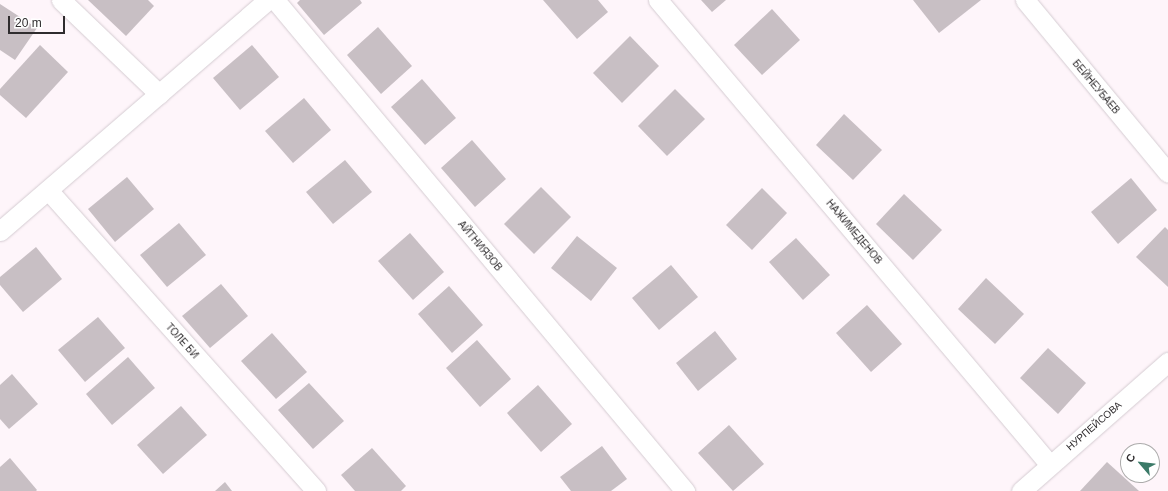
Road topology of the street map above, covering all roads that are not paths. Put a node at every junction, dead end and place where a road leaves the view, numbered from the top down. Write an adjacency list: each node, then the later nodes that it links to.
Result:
1 (61, 0): 6 (street)
2 (268, 0): 6 (street)
3 (275, 0): 13 (street, АЙТНИЯЗОВ)
4 (658, 0): 11 (street, НАЖИМЕДЕНОВ)
5 (1025, 0): 7 (street, БЕЙНЕУБАЕВ)
6 (159, 94): 8 (street)
7 (1168, 173)
8 (48, 190): 9 (street); 12 (street, ТОЛЕ БИ)
9 (0, 231)
10 (1168, 362): 11 (street, НУРПЕЙСОВА)
11 (1050, 465): 14 (street, НУРПЕЙСОВА)
12 (316, 491)
13 (685, 491)
14 (1020, 491)

